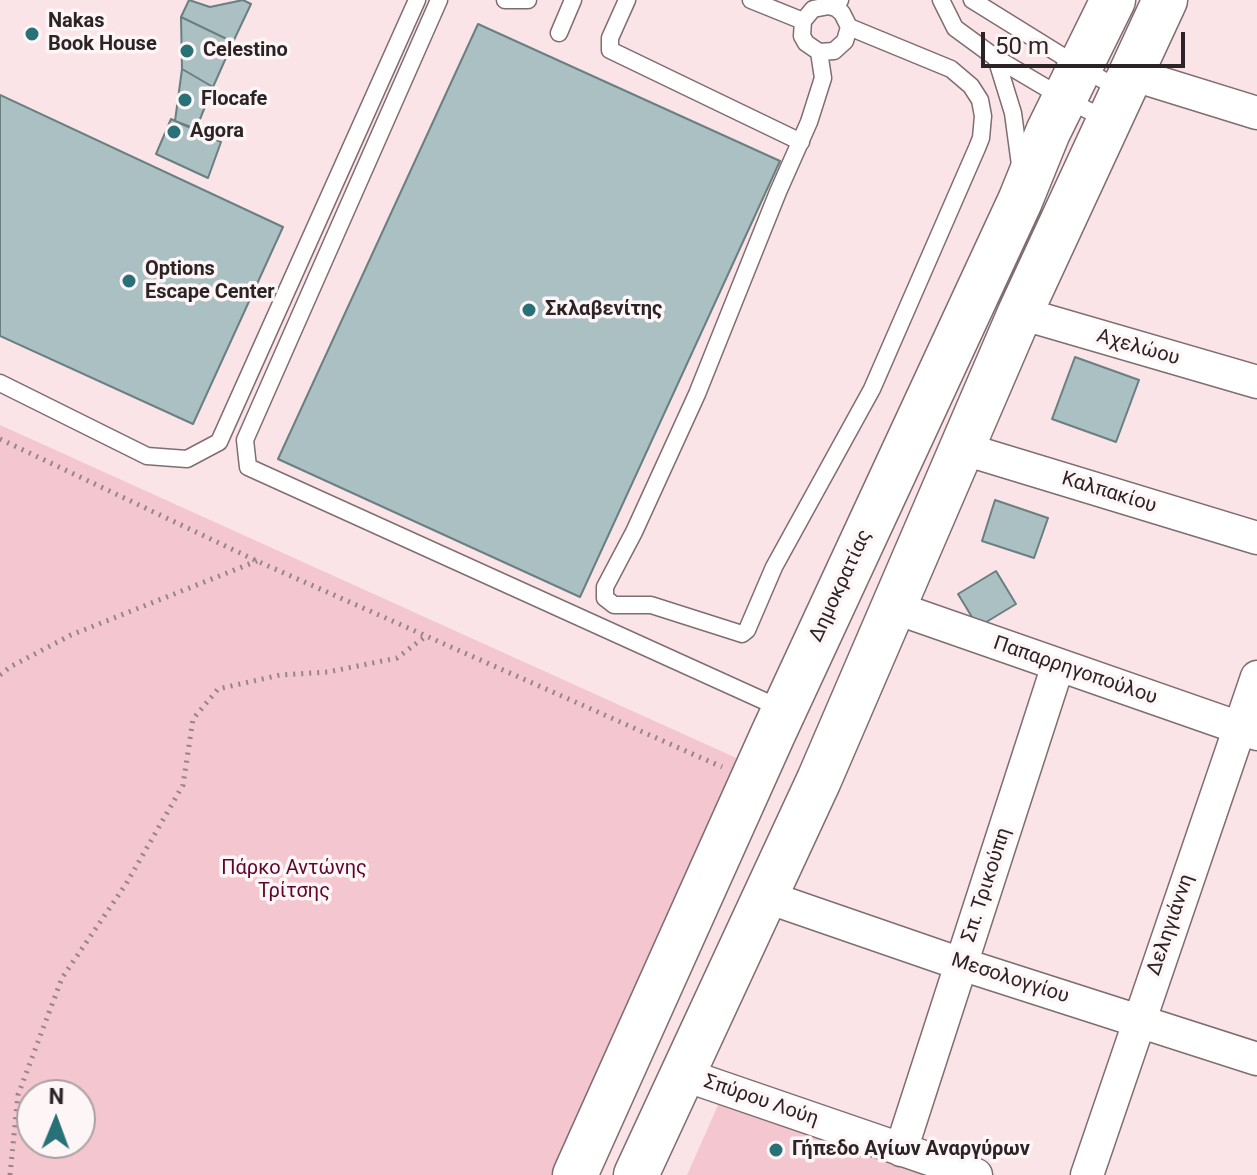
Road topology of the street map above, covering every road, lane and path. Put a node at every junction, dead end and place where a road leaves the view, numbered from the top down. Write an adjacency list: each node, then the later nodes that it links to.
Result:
1 (417, 0): 25 (lane)
2 (439, 0): 35 (lane)
3 (505, 0): 4 (lane)
4 (528, 0)
5 (573, 0): 15 (lane)
6 (627, 0): 21 (lane)
7 (751, 0): 13 (lane)
8 (941, 0): 17 (lane)
9 (972, 0): 18 (lane)
10 (1113, 0): 18 (main road, Δημοκρατίας)
11 (1165, 0): 19 (main road)
12 (830, 4): 13 (lane); 14 (lane)
13 (803, 21): 16 (lane)
14 (849, 27): 16 (lane); 21 (lane)
15 (559, 33)
16 (819, 52): 21 (lane)
17 (996, 58): 18 (lane); 22 (lane)
18 (1072, 83): 19 (lane); 19 (lane); 22 (main road, Δημοκρατίας)
19 (1121, 95): 20 (street); 23 (main road)
20 (1257, 113)
21 (801, 142)
22 (1020, 201): 35 (main road, Δημοκρατίας)
23 (1020, 313): 24 (street, Αχελώου); 27 (main road)
24 (1257, 382)
25 (0, 383)
26 (0, 439): 29 (path)
27 (961, 448): 28 (street, Καλπακίου); 30 (main road)
28 (1257, 538)
29 (257, 561): 31 (path); 33 (path)
30 (893, 607): 32 (street, Παπαρρηγοπούλου); 38 (main road)
31 (427, 636): 37 (path); 44 (path)
32 (1058, 665): 36 (street, Παπαρρηγοπούλου); 39 (street, Σπ. Τρικούπη)
33 (0, 675)
34 (1257, 677): 36 (street, Δεληγιάννη)
35 (784, 710): 37 (main road, Δημοκρατίας)
36 (1248, 731): 40 (street, Δεληγιάννη)
37 (753, 780): 45 (main road, Δημοκρατίας)
38 (764, 896): 39 (street, Μεσολογγίου); 42 (main road)
39 (961, 964): 40 (street, Μεσολογγίου); 43 (street, Σπ. Τρικούπη)
40 (1139, 1020): 41 (street, Μεσολογγίου); 48 (street, Δεληγιάννη)
41 (1257, 1059)
42 (682, 1074): 43 (street, Σπύρου Λούη); 46 (main road)
43 (901, 1150): 47 (street, Σπύρου Λούη)
44 (10, 1175)
45 (575, 1175)
46 (636, 1175)
47 (976, 1175)
48 (1087, 1175)

